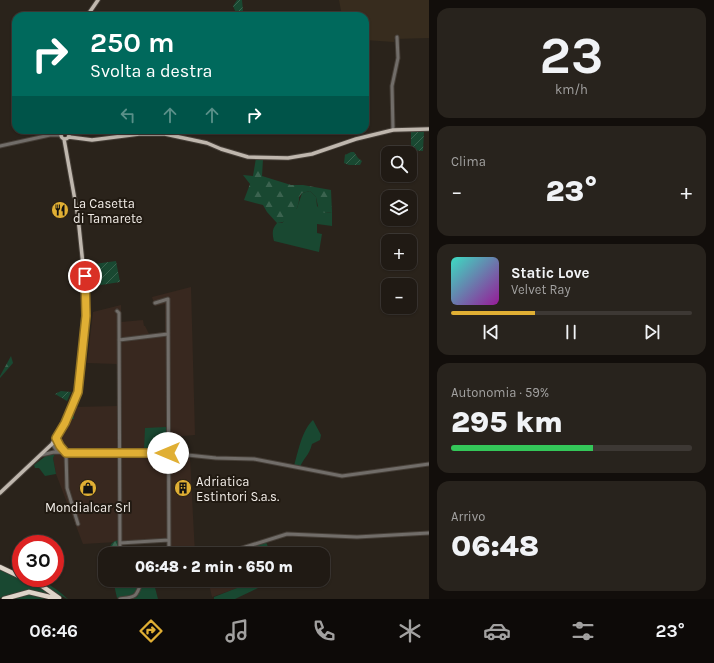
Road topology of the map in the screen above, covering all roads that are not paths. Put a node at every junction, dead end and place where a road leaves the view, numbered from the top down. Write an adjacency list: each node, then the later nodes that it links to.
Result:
1 (98, 0): 2 (main road)
2 (90, 12)
3 (397, 37): 5 (street)
4 (429, 129): 5 (main road)
5 (393, 130): 7 (main road)
6 (61, 135): 8 (main road); 9 (street)
7 (69, 136): 8 (main road)
8 (64, 139): 14 (main road)
9 (0, 146)
10 (155, 303): 12 (street)
11 (117, 311): 13 (street)
12 (168, 334): 13 (street); 20 (street)
13 (119, 340): 18 (street)
14 (56, 438): 15 (main road); 16 (street)
15 (52, 444): 16 (street); 17 (street); 21 (main road)
16 (60, 446): 19 (street)
17 (58, 452): 19 (street); 21 (street)
18 (120, 452): 19 (street); 20 (street); 27 (street)
19 (66, 453): 24 (street)
20 (168, 453): 22 (street); 26 (street)
21 (41, 455): 23 (main road)
22 (429, 464)
23 (0, 493)
24 (78, 524)
25 (429, 533): 30 (street)
26 (169, 540): 27 (street); 29 (street)
27 (120, 543): 28 (street)
28 (120, 547)
29 (169, 547)
30 (249, 547)
31 (0, 567): 32 (highway)
32 (12, 572)
33 (42, 587): 37 (highway)
34 (140, 587): 38 (street)
35 (53, 598): 36 (highway); 37 (highway)
36 (4, 599)
37 (59, 599)
38 (120, 599)

